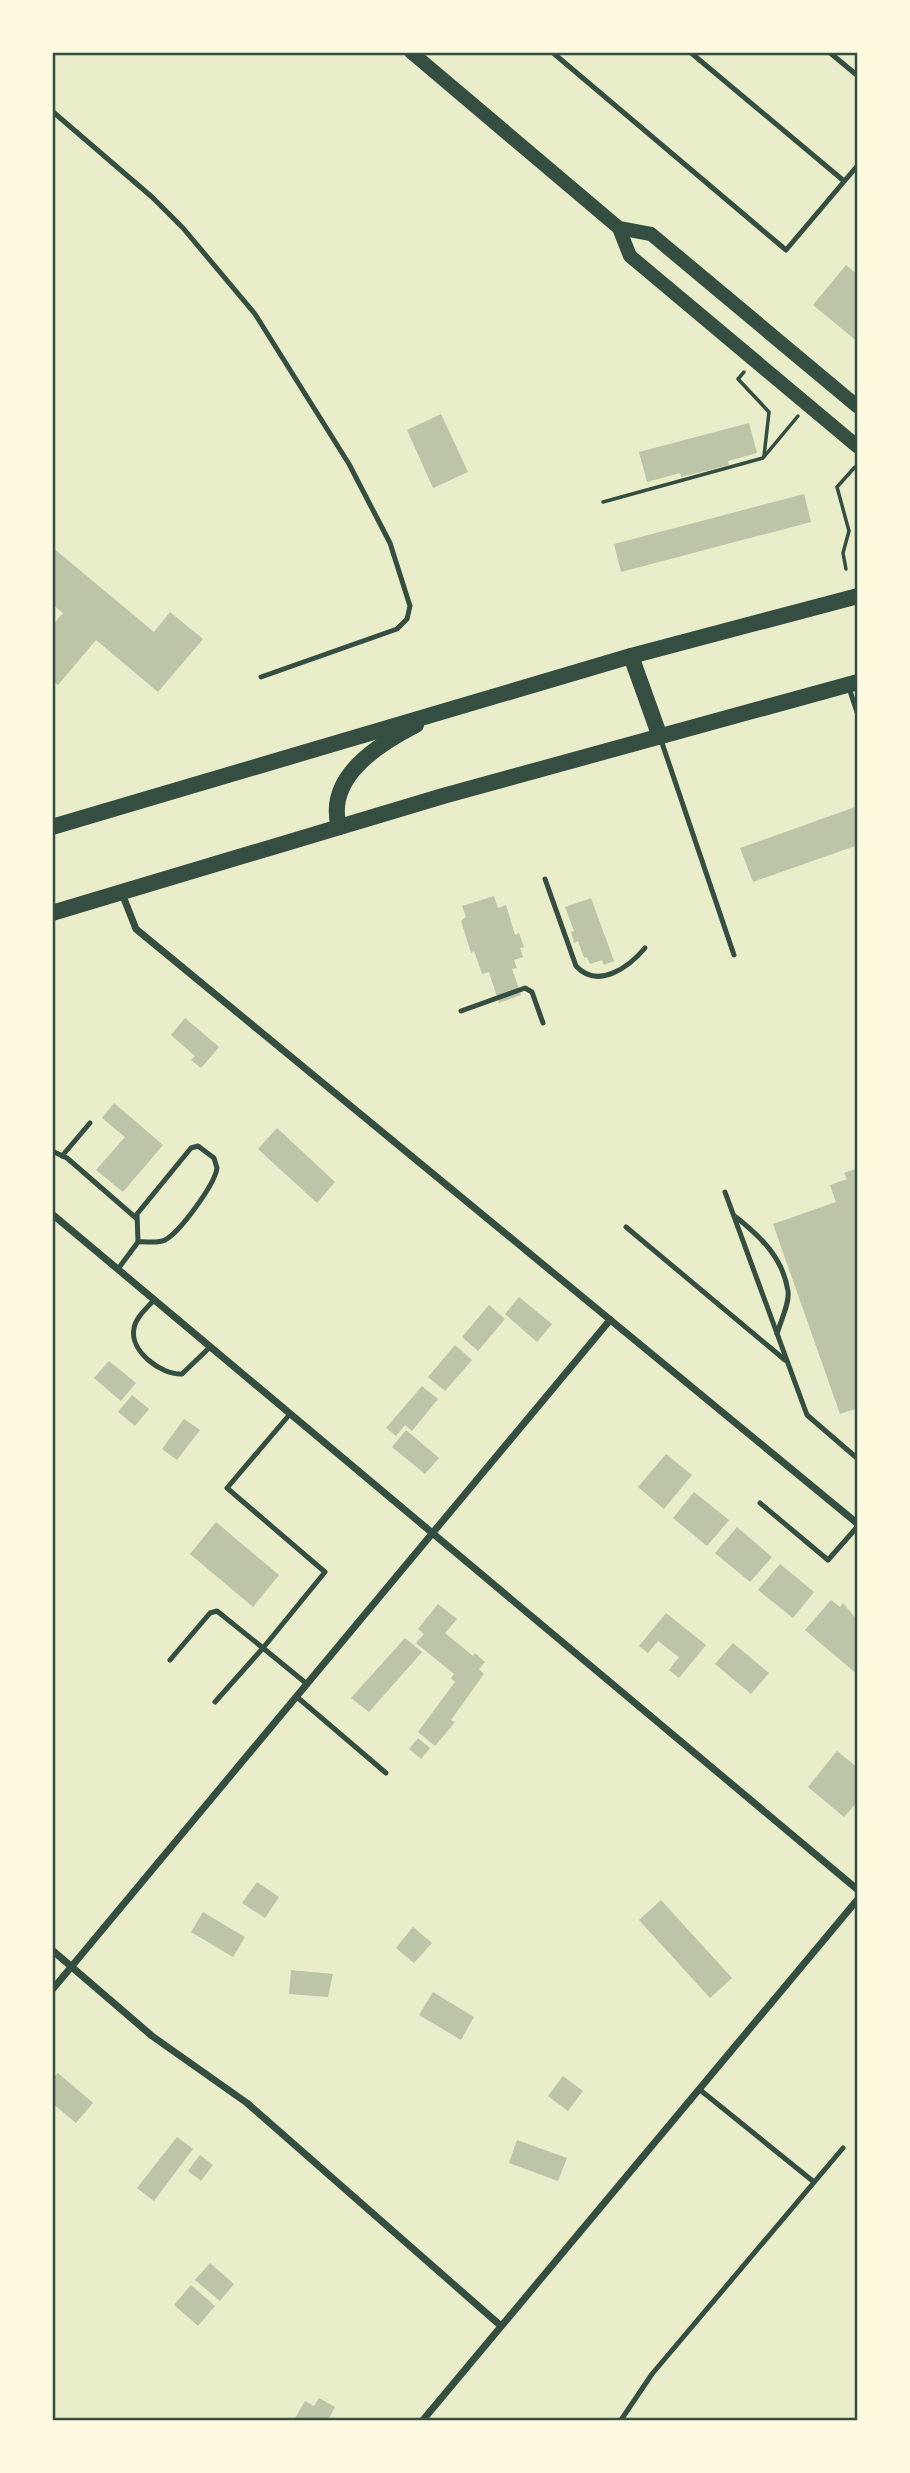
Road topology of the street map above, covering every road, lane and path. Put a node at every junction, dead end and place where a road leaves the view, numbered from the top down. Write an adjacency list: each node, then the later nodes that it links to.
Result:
1 (411, 52): 10 (main road)
2 (552, 52): 5 (lane)
3 (690, 52): 9 (lane)
4 (829, 52): 6 (lane)
5 (561, 55): 9 (lane)
6 (858, 76)
7 (52, 111): 21 (lane)
8 (858, 165): 9 (lane)
9 (844, 181)
10 (619, 228): 12 (main road); 14 (main road)
11 (744, 372): 15 (path)
12 (858, 407)
13 (798, 416): 15 (path)
14 (858, 447)
15 (763, 458): 17 (path)
16 (855, 467): 18 (path)
17 (603, 502)
18 (846, 569)
19 (858, 596): 20 (main road)
20 (631, 656): 23 (main road); 25 (main road)
21 (261, 677)
22 (853, 683): 24 (lane); 25 (main road)
23 (449, 708): 26 (main road); 27 (main road)
24 (858, 715)
25 (660, 737): 27 (main road); 32 (lane)
26 (52, 827)
27 (339, 827): 29 (main road)
28 (545, 879): 31 (lane)
29 (121, 891): 30 (main road); 46 (street)
30 (52, 913)
31 (645, 948)
32 (734, 955)
33 (461, 1011): 34 (lane)
34 (543, 1024)
35 (90, 1123): 37 (lane)
36 (52, 1151): 37 (lane)
37 (62, 1156): 41 (lane)
38 (725, 1192): 40 (lane)
39 (52, 1214): 44 (street)
40 (733, 1216): 47 (lane); 47 (lane)
41 (136, 1218): 43 (lane); 43 (lane)
42 (626, 1227): 49 (lane)
43 (138, 1242): 44 (lane)
44 (118, 1269): 45 (street)
45 (154, 1300): 48 (street); 48 (lane)
46 (610, 1320): 53 (street); 54 (street)
47 (777, 1334): 49 (lane)
48 (210, 1347): 50 (street)
49 (787, 1362): 51 (lane)
50 (289, 1414): 54 (street); 55 (lane)
51 (858, 1459)
52 (760, 1503): 53 (lane)
53 (858, 1525)
54 (432, 1534): 57 (street); 61 (street)
55 (263, 1648): 56 (lane); 57 (lane); 59 (lane)
56 (170, 1660)
57 (307, 1684): 58 (street)
58 (297, 1697): 60 (lane); 64 (street)
59 (215, 1702)
60 (386, 1773)
61 (858, 1890)
62 (858, 1899): 66 (street)
63 (52, 1950): 64 (street)
64 (72, 1966): 65 (street); 69 (street)
65 (52, 1990)
66 (699, 2089): 68 (lane); 69 (street)
67 (843, 2148): 68 (lane)
68 (814, 2182): 71 (lane)
69 (502, 2326): 70 (street)
70 (423, 2420)
71 (621, 2420)

